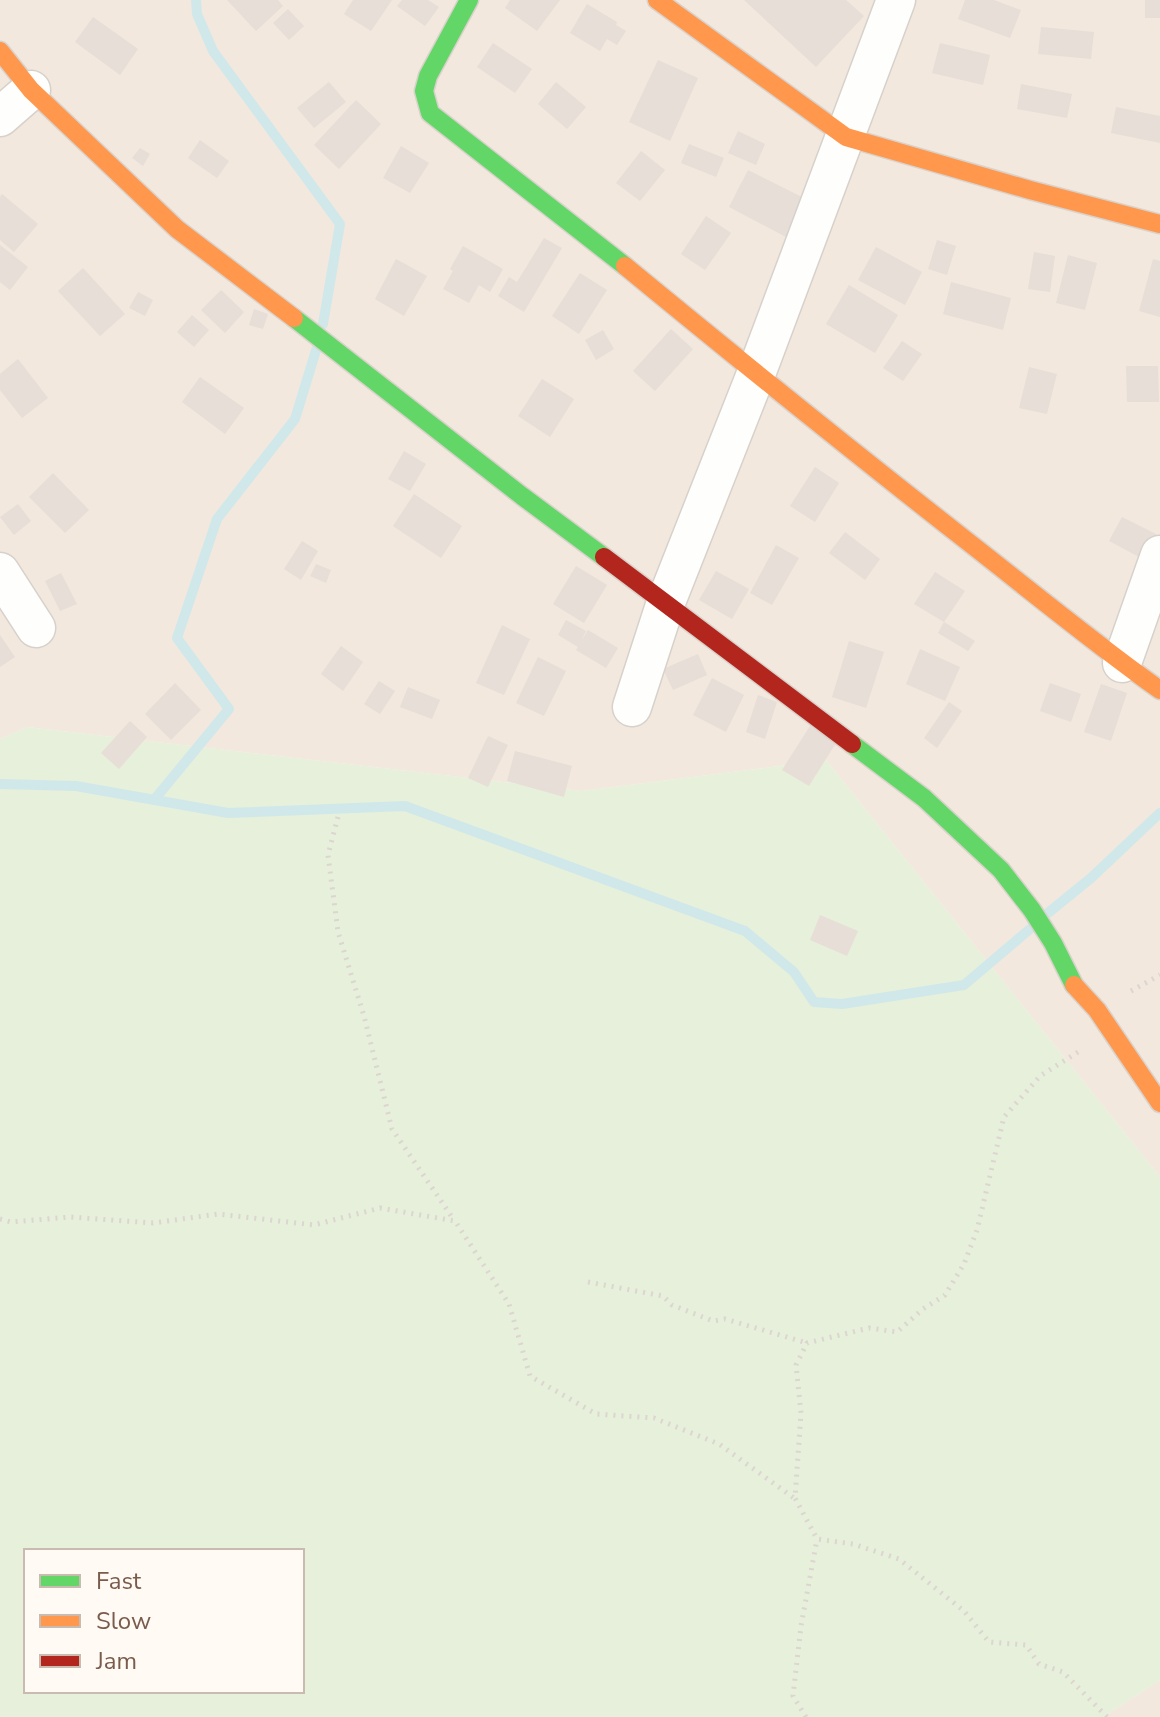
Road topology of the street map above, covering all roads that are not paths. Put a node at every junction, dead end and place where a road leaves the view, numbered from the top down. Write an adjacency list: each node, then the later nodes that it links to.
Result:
1 (469, 0): 9 (street)
2 (657, 0): 7 (street)
3 (896, 0): 7 (street)
4 (0, 51): 5 (street)
5 (31, 90): 6 (street); 12 (street)
6 (0, 117)
7 (846, 137): 8 (street); 9 (street)
8 (1160, 224)
9 (756, 374): 12 (street); 14 (street)
10 (0, 572): 13 (street)
11 (1156, 575): 14 (street)
12 (666, 602): 16 (street); 17 (street)
13 (36, 628)
14 (1122, 663): 15 (street)
15 (1160, 690)
16 (632, 707)
17 (1160, 1103)

